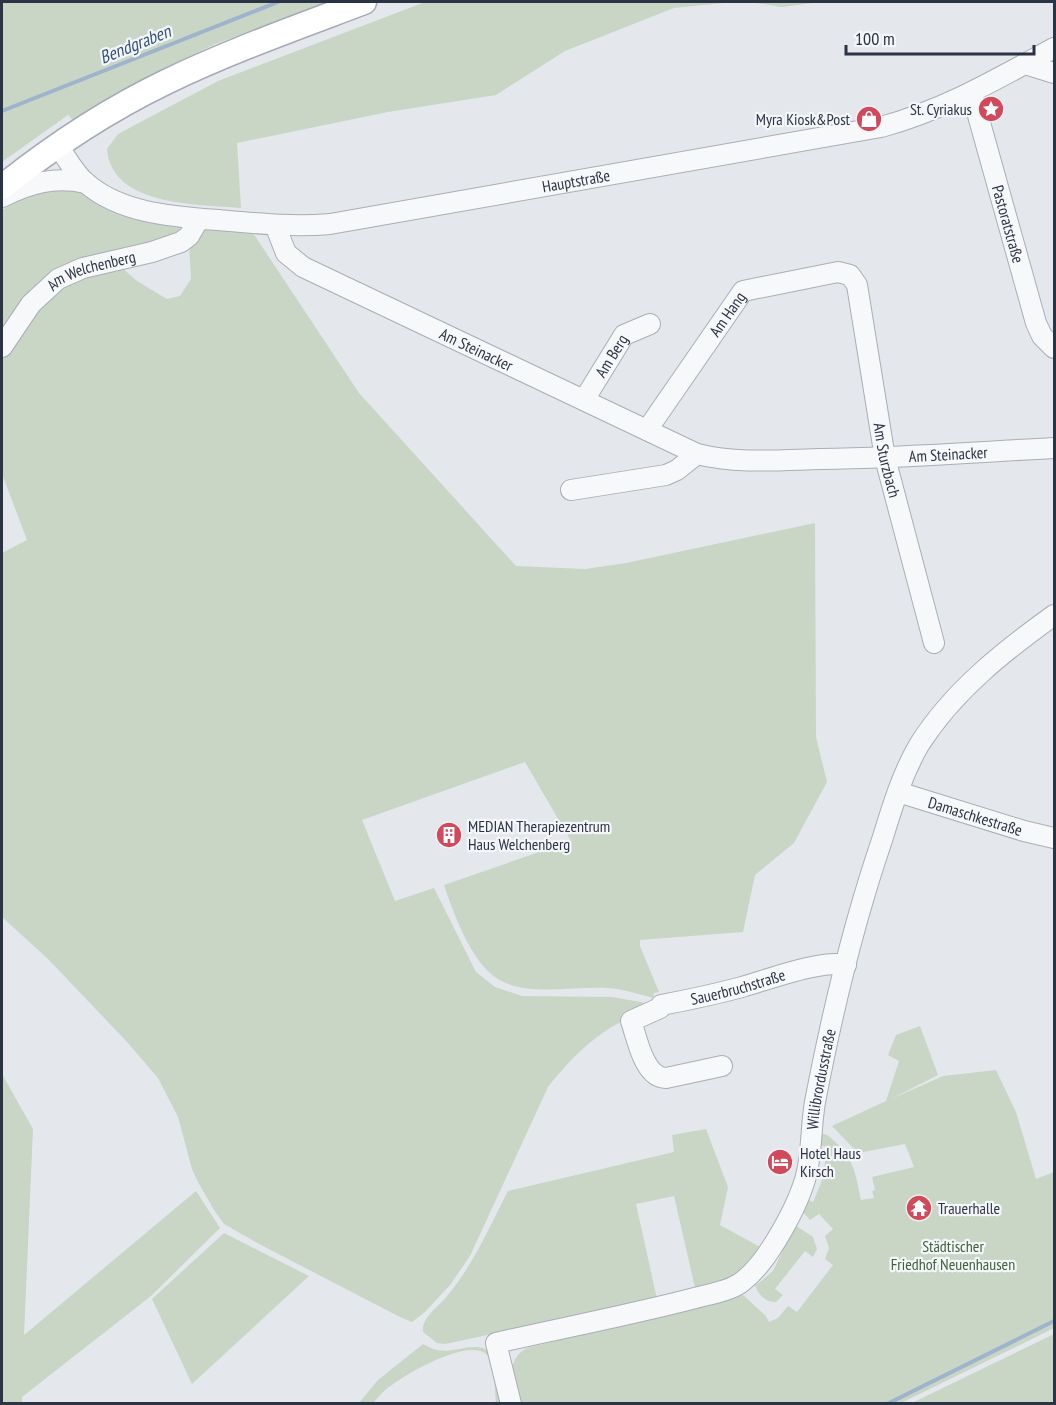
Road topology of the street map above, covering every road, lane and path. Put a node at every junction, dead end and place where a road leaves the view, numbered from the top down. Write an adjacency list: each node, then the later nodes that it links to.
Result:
1 (364, 2): 6 (main road)
2 (1054, 48): 3 (street, Hauptstraße)
3 (1025, 64): 4 (street); 5 (street, Hauptstraße)
4 (1054, 73)
5 (972, 94): 11 (street, Hauptstraße); 15 (street, Pastoratstraße)
6 (58, 146): 7 (street, Hauptstraße); 8 (main road)
7 (86, 183): 9 (street, Hauptstraße); 10 (street, Hauptstraße)
8 (2, 188)
9 (2, 197)
10 (200, 219): 11 (street, Hauptstraße); 14 (street, Am Welchenberg)
11 (275, 225): 16 (street, Am Steinacker)
12 (852, 276): 17 (street, Am Hang); 20 (street, Am Sturzbach)
13 (650, 324): 16 (street, Am Berg)
14 (2, 347)
15 (1054, 348)
16 (584, 400): 17 (street, Am Steinacker)
17 (647, 430): 19 (street, Am Steinacker)
18 (1054, 448): 20 (street, Am Steinacker)
19 (697, 454): 20 (street, Am Steinacker); 21 (street)
20 (885, 458): 23 (street, Am Sturzbach)
21 (571, 490)
22 (1054, 615): 24 (street, Willibrordusstraße)
23 (934, 643)
24 (898, 792): 25 (street, Damaschkestraße); 26 (street, Willibrordusstraße)
25 (1054, 838)
26 (846, 964): 27 (street, Sauerbruchstraße); 28 (street, Willibrordusstraße)
27 (722, 1066)
28 (511, 1404)

